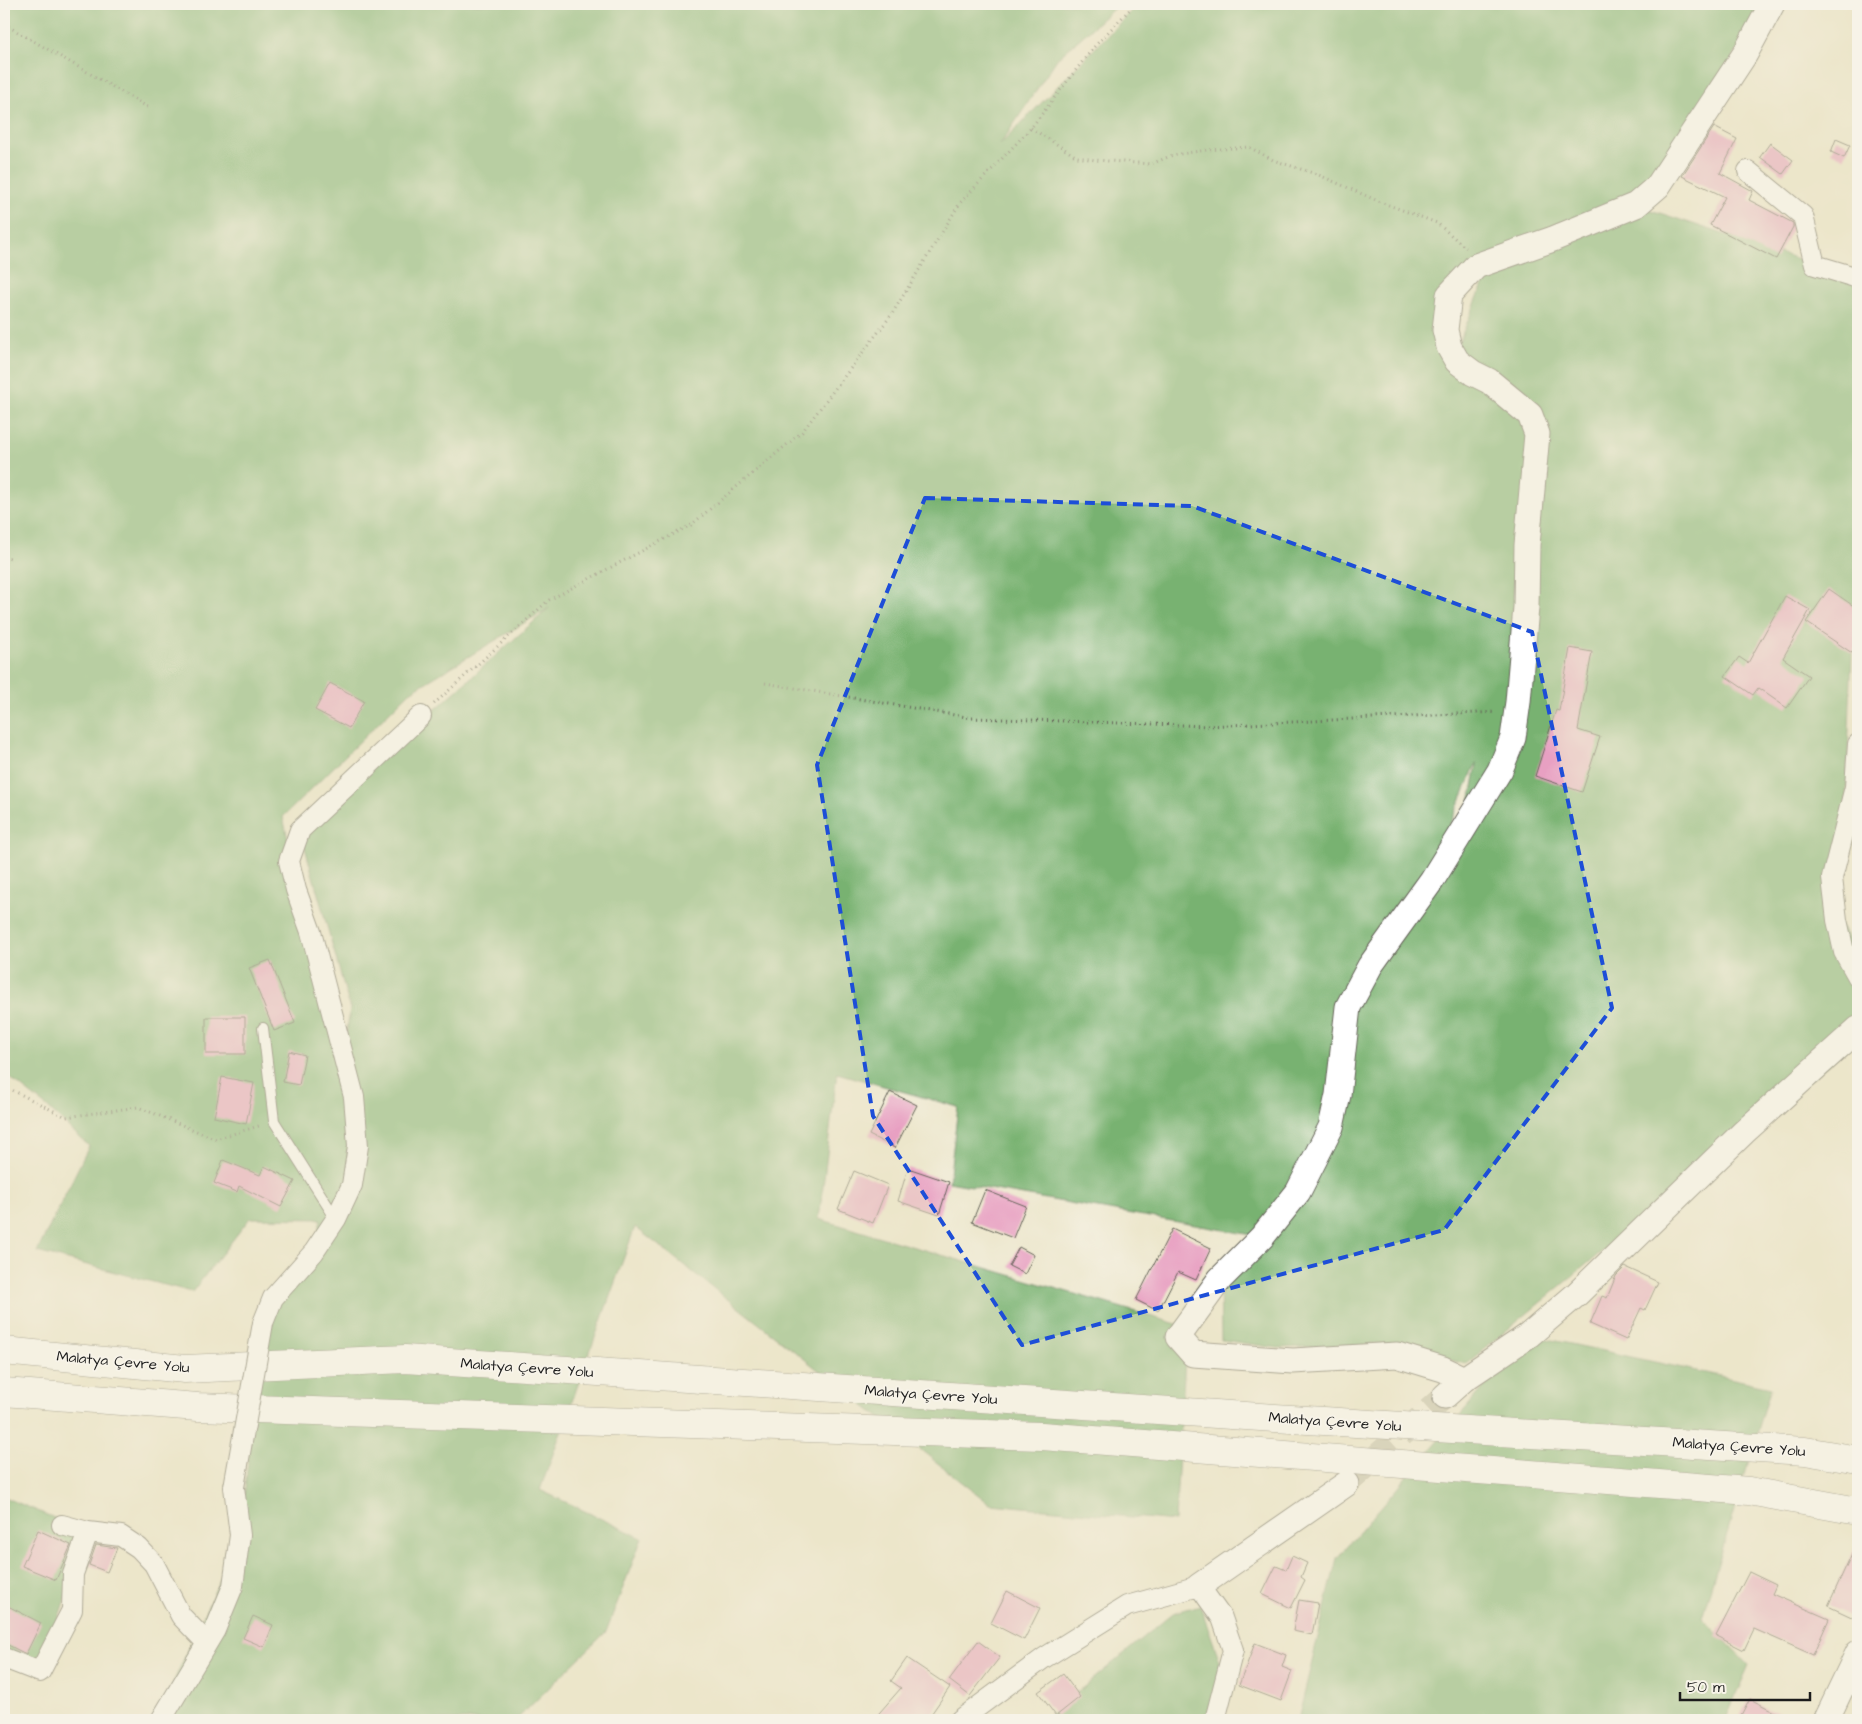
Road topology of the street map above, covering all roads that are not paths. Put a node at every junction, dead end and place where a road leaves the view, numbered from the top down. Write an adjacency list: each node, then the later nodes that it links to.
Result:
1 (1772, 4): 11 (street)
2 (1748, 170): 3 (street)
3 (1858, 278)
4 (421, 716): 9 (street)
5 (1858, 744): 6 (street)
6 (1858, 977)
7 (263, 1028): 9 (lane)
8 (1858, 1029): 11 (street)
9 (336, 1219): 20 (street, bridge)
10 (4, 1351): 14 (highway, Malatya Çevre Yolu)
11 (1464, 1379): 13 (street)
12 (4, 1392): 16 (highway)
13 (1445, 1396)
14 (1858, 1460)
15 (1346, 1484): 19 (street)
16 (1858, 1511)
17 (62, 1524): 18 (street)
18 (88, 1532): 20 (street); 22 (street)
19 (1199, 1586): 24 (street); 25 (street)
20 (207, 1643): 23 (street)
21 (1858, 1653): 26 (street)
22 (4, 1658)
23 (161, 1720)
24 (960, 1720)
25 (1215, 1720)
26 (1826, 1720)

